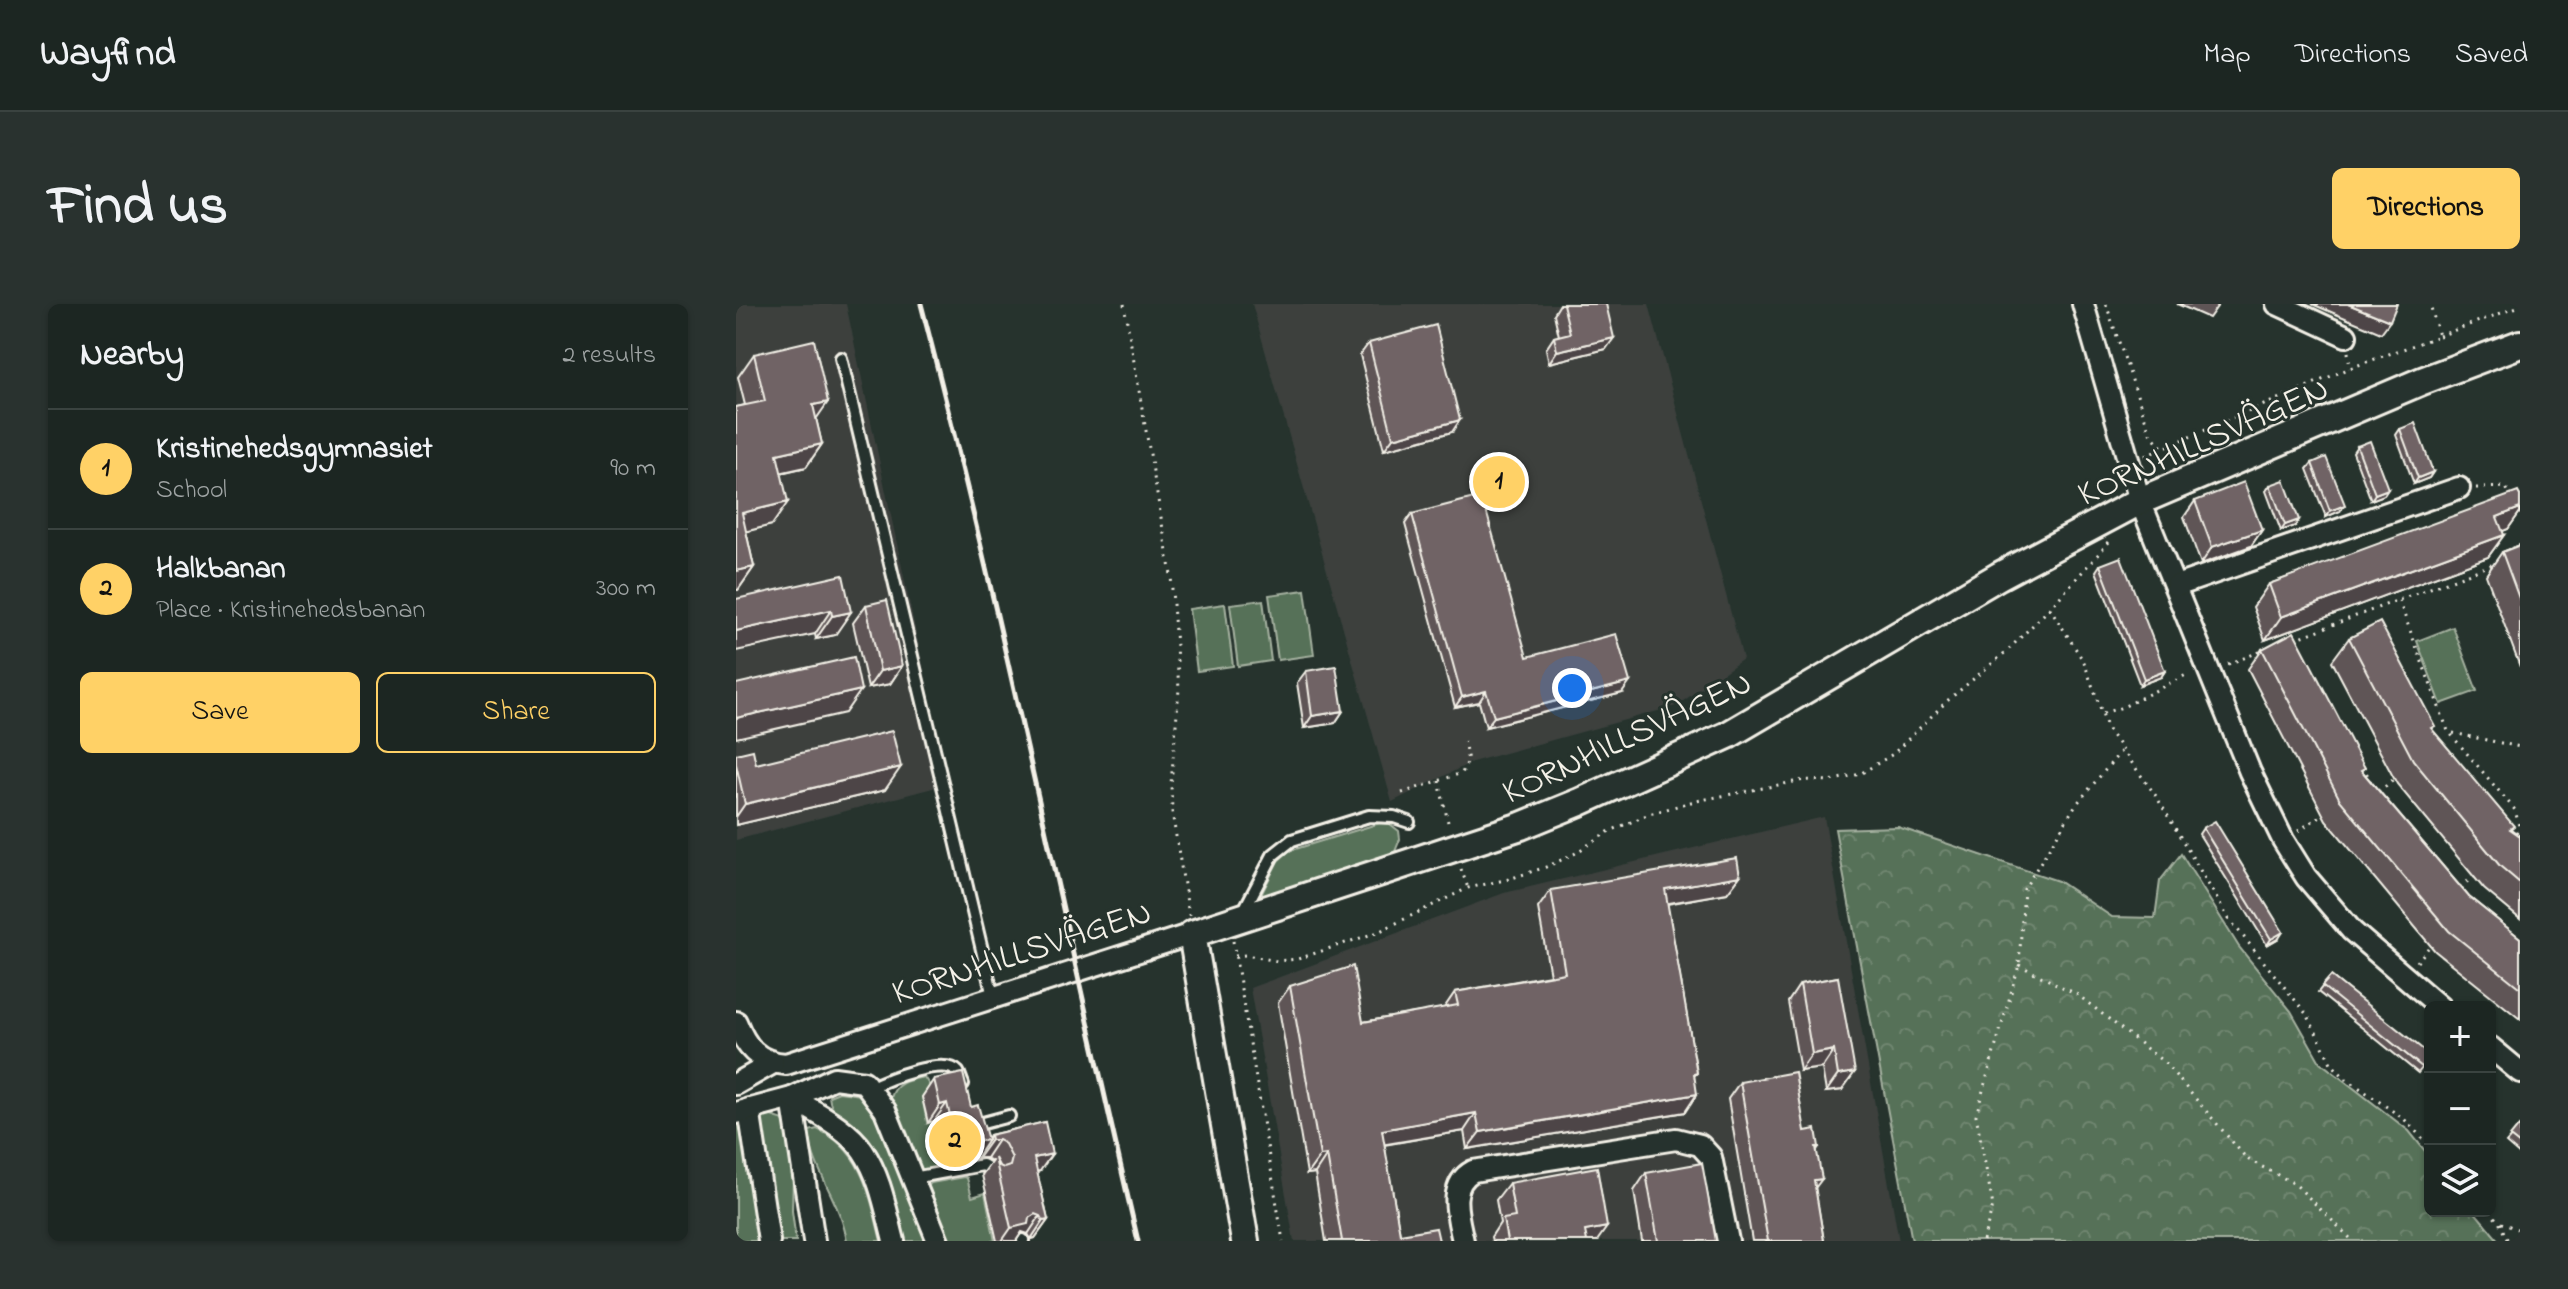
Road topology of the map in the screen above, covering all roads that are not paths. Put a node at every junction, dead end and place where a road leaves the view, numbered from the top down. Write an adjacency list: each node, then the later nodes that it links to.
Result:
1 (2083, 304): 7 (street)
2 (2277, 304): 3 (street)
3 (2346, 336)
4 (2520, 344): 7 (street, KORNHILLSVÄGEN)
5 (841, 358): 12 (lane)
6 (2459, 488): 8 (street)
7 (2140, 501): 8 (street); 10 (street, KORNHILLSVÄGEN)
8 (2176, 586): 13 (street)
9 (1409, 822): 10 (lane)
10 (1234, 922): 11 (street, KORNHILLSVÄGEN)
11 (1192, 934): 12 (street, KORNHILLSVÄGEN); 31 (street)
12 (993, 996): 16 (street, KORNHILLSVÄGEN)
13 (2433, 1001)
14 (736, 1022): 16 (street)
15 (2496, 1052): 17 (street)
16 (773, 1063): 18 (street, KORNHILLSVÄGEN)
17 (2520, 1072)
18 (736, 1084)
19 (870, 1088): 20 (street); 21 (lane); 25 (street)
20 (792, 1098): 22 (street); 28 (street); 29 (street)
21 (968, 1101)
22 (742, 1111): 27 (street)
23 (972, 1113): 24 (lane)
24 (1009, 1116)
25 (913, 1178): 26 (lane); 30 (street)
26 (992, 1178)
27 (769, 1241)
28 (814, 1241)
29 (894, 1241)
30 (938, 1241)
31 (1245, 1241)
32 (1463, 1241): 33 (street)
33 (1728, 1241)

